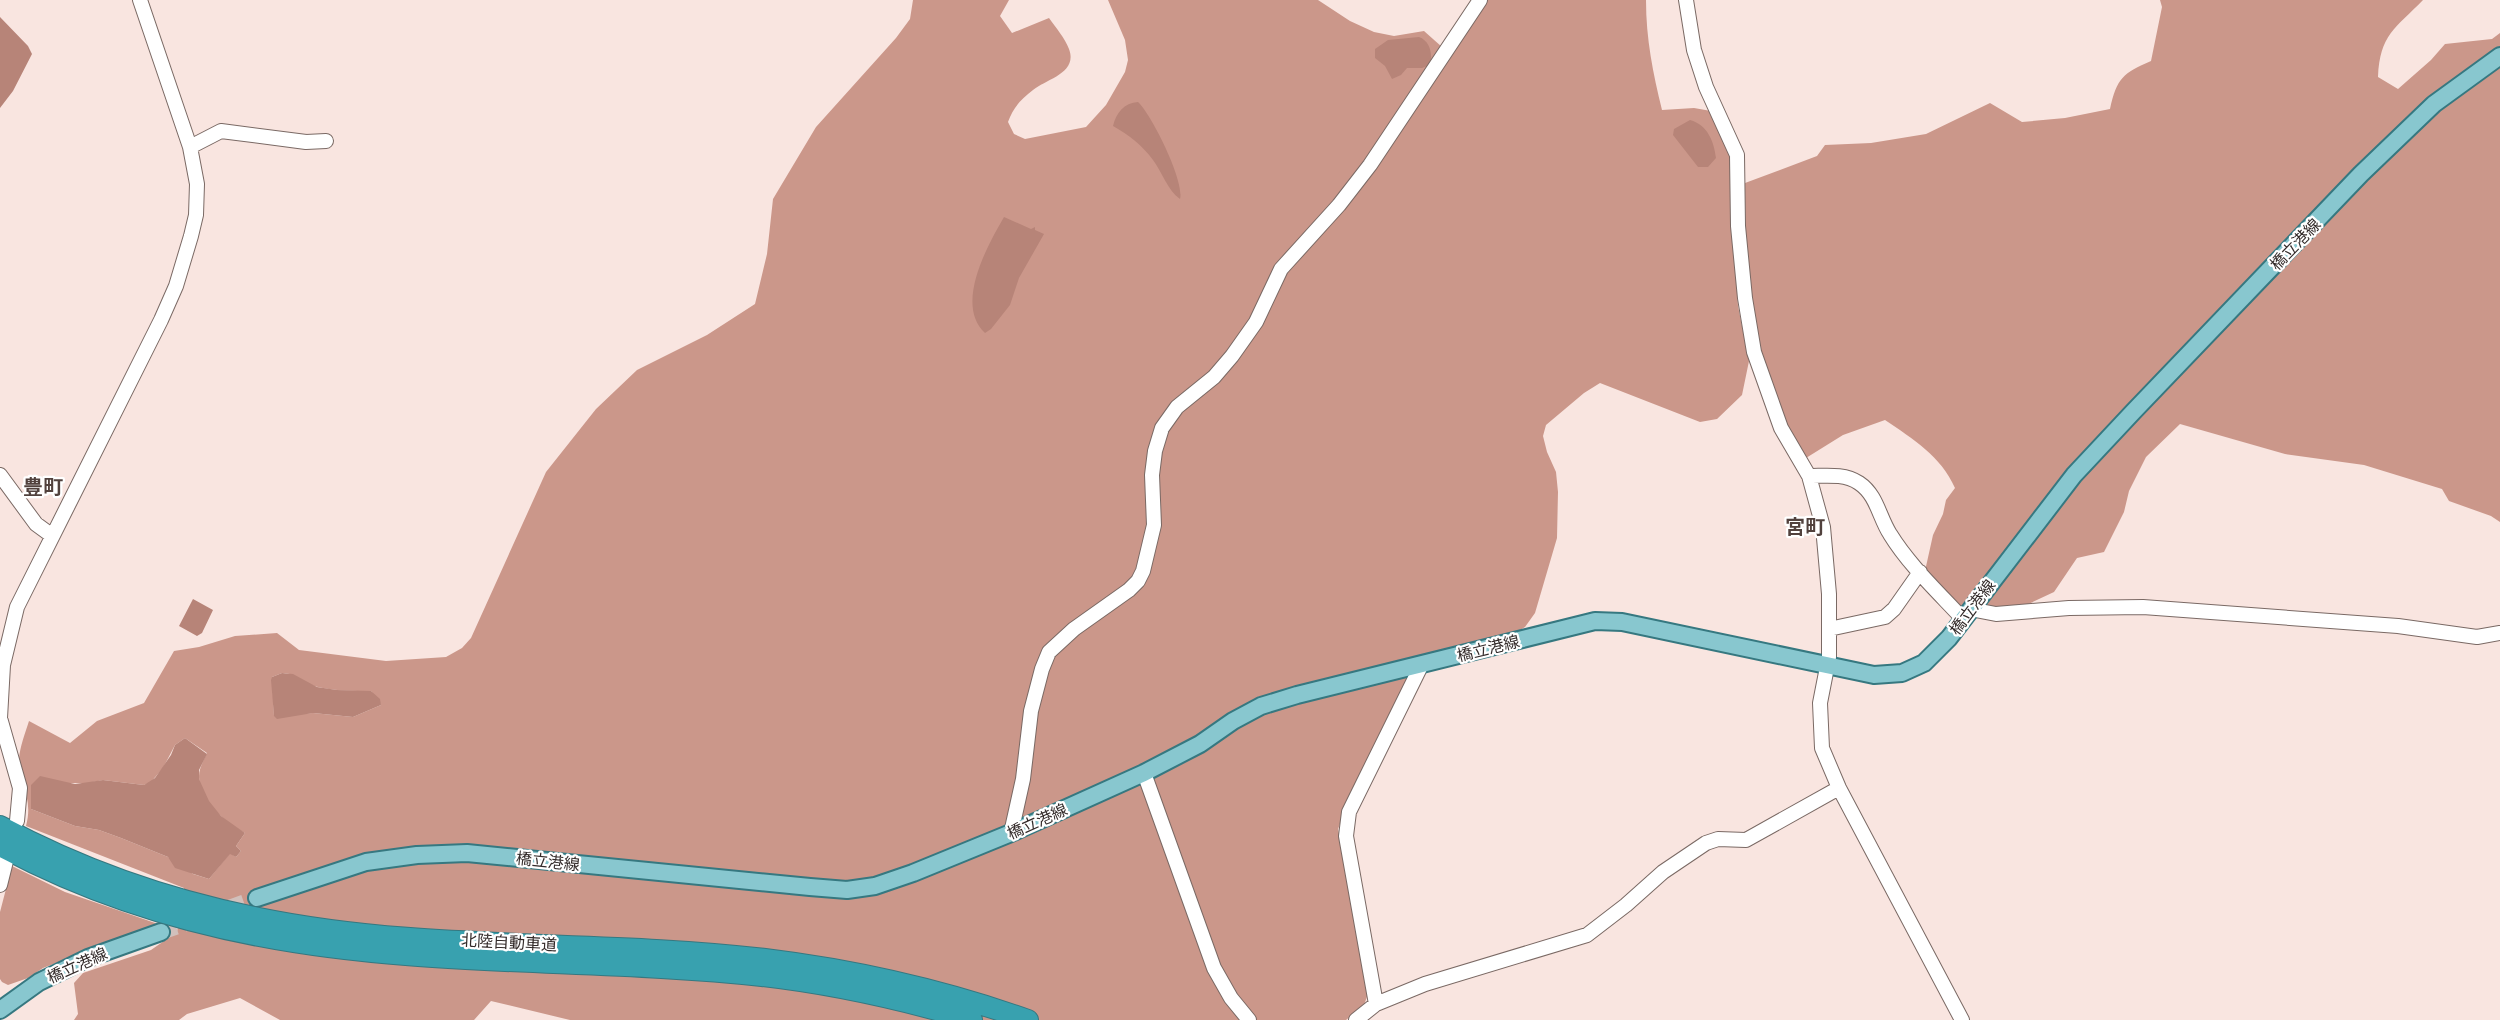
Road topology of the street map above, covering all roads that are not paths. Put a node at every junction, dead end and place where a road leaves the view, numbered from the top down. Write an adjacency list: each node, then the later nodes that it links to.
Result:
1 (140, 0): 6 (street)
2 (1480, 0): 19 (street)
3 (1686, 0): 8 (street)
4 (2500, 56): 11 (main road, 橋立港線)
5 (326, 141): 6 (street)
6 (190, 147): 9 (street)
7 (0, 475): 9 (street)
8 (1809, 476): 10 (street); 12 (street)
9 (51, 535): 18 (street)
10 (1920, 572): 11 (street); 12 (street)
11 (1966, 614): 13 (street); 15 (main road, 橋立港線)
12 (1829, 629): 15 (street)
13 (2500, 633)
14 (1422, 664): 15 (main road, 橋立港線); 16 (main road, 橋立港線); 24 (street)
15 (1827, 665): 17 (street)
16 (1144, 773): 19 (main road, 橋立港線); 28 (street)
17 (1839, 788): 24 (street); 30 (street)
18 (8, 824): 27 (highway, 北陸自動車道)
19 (1011, 833): 22 (main road, 橋立港線)
20 (3, 854): 21 (street); 26 (highway, 北陸自動車道)
21 (0, 885)
22 (257, 898)
23 (161, 932): 25 (main road, 橋立港線)
24 (1376, 1004): 29 (street)
25 (0, 1010)
26 (972, 1020)
27 (1028, 1020)
28 (1249, 1020)
29 (1356, 1020)
30 (1962, 1020)

